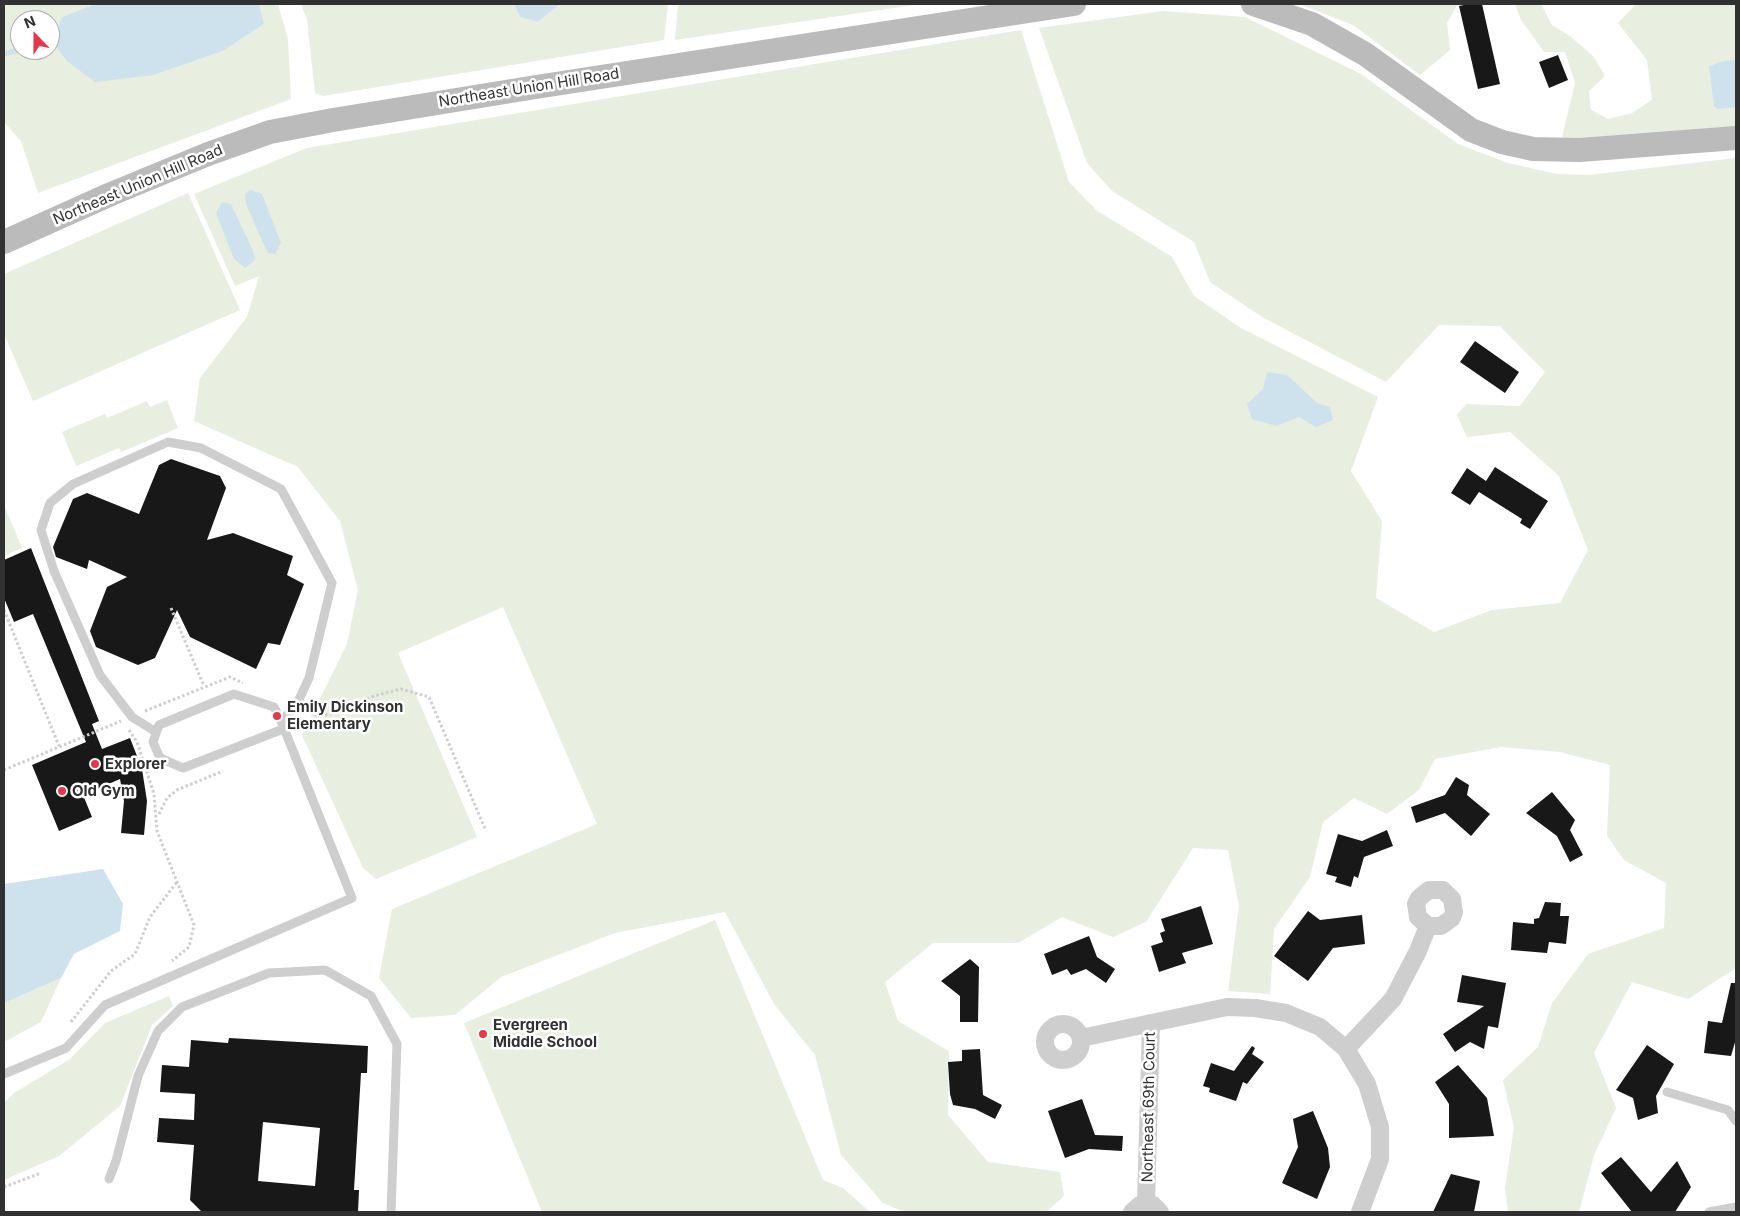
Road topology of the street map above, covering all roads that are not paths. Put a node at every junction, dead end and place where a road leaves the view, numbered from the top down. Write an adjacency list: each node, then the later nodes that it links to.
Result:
1 (1074, 4): 4 (street, Northeast Union Hill Road)
2 (1254, 4): 3 (street)
3 (1736, 138)
4 (4, 242)
5 (282, 725): 6 (lane); 6 (lane); 6 (lane); 11 (lane)
6 (156, 732)
7 (1428, 926): 10 (street)
8 (1151, 1023): 9 (street, Northeast 69th Court); 10 (street); 16 (street, Northeast 69th Court)
9 (1081, 1038)
10 (1346, 1049): 18 (street)
11 (4, 1074)
12 (1667, 1092): 13 (lane)
13 (1736, 1121)
14 (109, 1179): 17 (lane)
15 (1736, 1208): 19 (lane)
16 (1146, 1210)
17 (391, 1212)
18 (1360, 1212)
19 (1709, 1212)

